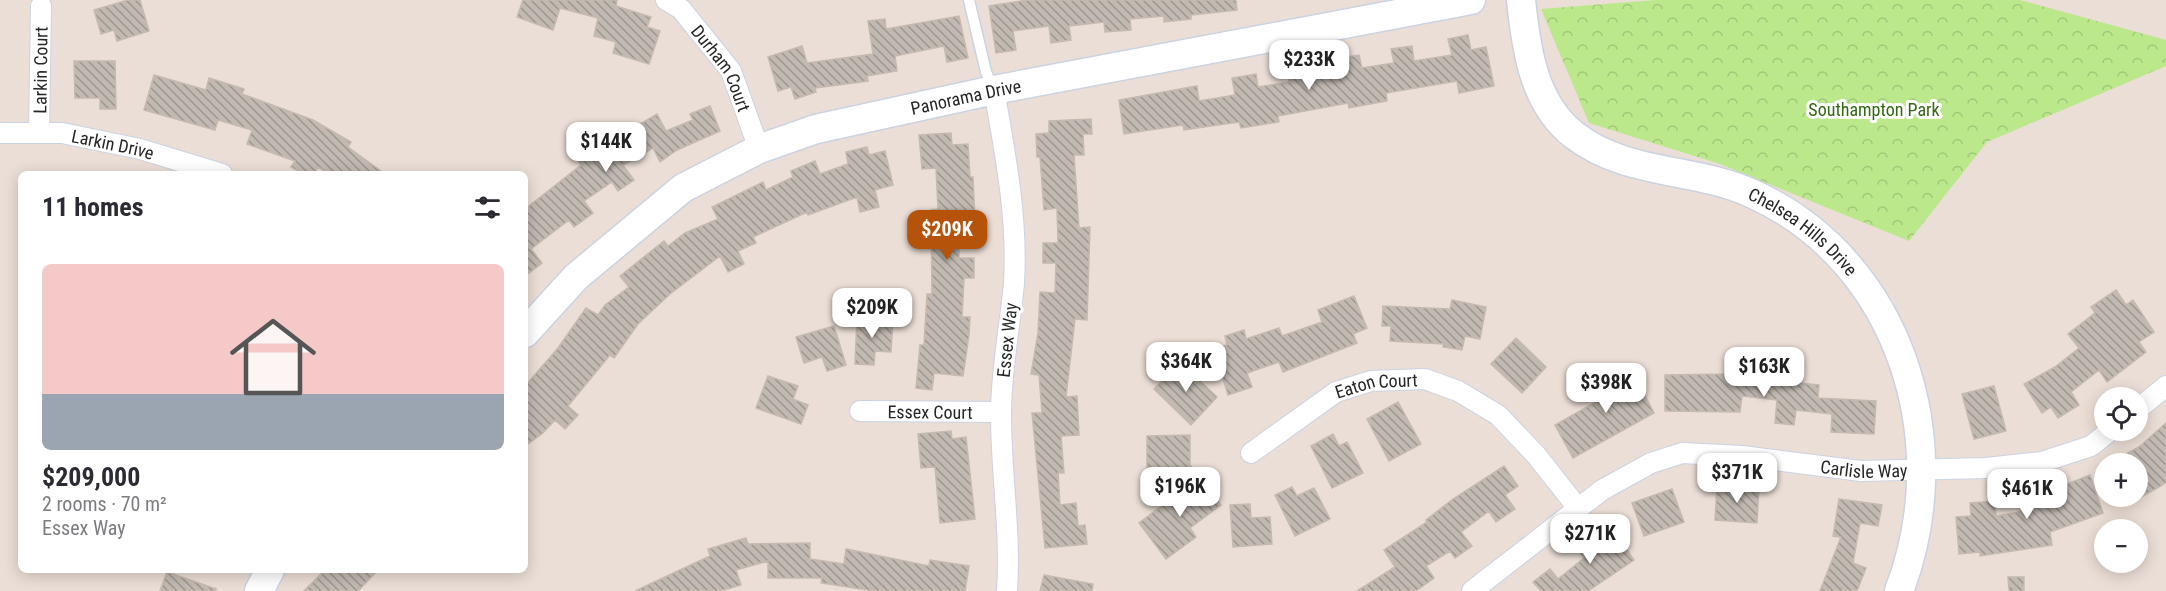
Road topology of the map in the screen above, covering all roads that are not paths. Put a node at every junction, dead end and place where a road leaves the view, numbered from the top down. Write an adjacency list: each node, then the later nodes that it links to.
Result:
1 (666, 0): 9 (street, Durham Court)
2 (969, 0): 6 (lane)
3 (1471, 0): 6 (street, Panorama Drive)
4 (1521, 0): 18 (street, Chelsea Hills Drive)
5 (41, 6): 8 (street, Larkin Court)
6 (993, 90): 9 (street, Panorama Drive); 15 (street, Essex Way)
7 (0, 133): 8 (street, Larkin Drive)
8 (39, 133): 10 (street, Larkin Drive)
9 (759, 149): 11 (street, Panorama Drive)
10 (212, 171)
11 (528, 330)
12 (2166, 386): 13 (street)
13 (2148, 401)
14 (860, 411): 15 (street, Essex Court)
15 (1001, 412): 22 (street, Essex Way)
16 (2097, 441): 18 (street, Carlisle Way)
17 (1251, 453): 19 (street, Eaton Court)
18 (1920, 470): 19 (street, Carlisle Way); 24 (street, Chelsea Hills Drive)
19 (1577, 507): 23 (street, Carlisle Way)
20 (268, 573): 21 (street)
21 (259, 591)
22 (1007, 591)
23 (1472, 591)
24 (1899, 591)

